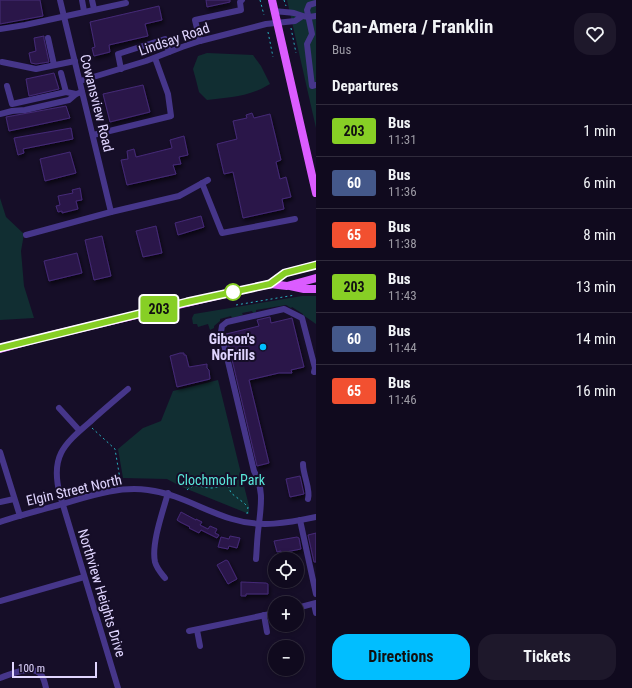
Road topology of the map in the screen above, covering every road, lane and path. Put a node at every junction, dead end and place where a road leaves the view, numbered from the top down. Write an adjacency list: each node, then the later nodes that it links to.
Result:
1 (60, 0): 13 (street, Cowansview Road)
2 (82, 0): 10 (street)
3 (92, 0): 9 (street)
4 (242, 0): 22 (street)
5 (260, 0): 12 (path)
6 (272, 0): 11 (main road)
7 (126, 3): 9 (street)
8 (316, 3): 16 (street)
9 (94, 9): 10 (street)
10 (84, 11): 13 (street)
11 (274, 11): 15 (street); 17 (main road)
12 (264, 15)
13 (64, 16): 18 (street); 28 (street, Cowansview Road)
14 (316, 16): 16 (street)
15 (301, 17): 16 (street); 17 (street, Lindsay Road)
16 (308, 18): 20 (street)
17 (277, 22): 22 (street, Lindsay Road); 41 (main road)
18 (0, 29)
19 (268, 32): 26 (path)
20 (314, 33): 25 (street)
21 (48, 38): 30 (street)
22 (200, 41): 24 (street, Lindsay Road)
23 (316, 51): 25 (street)
24 (169, 52): 27 (street, Lindsay Road); 32 (street)
25 (308, 53): 31 (street)
26 (273, 57)
27 (155, 58): 32 (street, Lindsay Road); 40 (street)
28 (75, 60): 30 (street); 34 (street, Cowansview Road)
29 (2, 62): 30 (street)
30 (54, 65)
31 (313, 68): 35 (street)
32 (121, 69): 34 (street, Lindsay Road)
33 (61, 73): 37 (street)
34 (80, 81): 38 (street, Cowansview Road)
35 (316, 85)
36 (7, 86): 37 (street)
37 (66, 92): 38 (street)
38 (79, 93): 39 (street); 40 (street, Cowansview Road)
39 (0, 114)
40 (93, 135): 42 (street, Cowansview Road)
41 (316, 193)
42 (111, 212): 43 (street); 44 (street)
43 (295, 219)
44 (26, 235)
45 (316, 265): 47 (main road)
46 (316, 278): 48 (main road)
47 (270, 284): 48 (main road); 52 (main road)
48 (287, 286): 49 (main road)
49 (316, 289)
50 (298, 294): 51 (path)
51 (236, 305)
52 (0, 348)
53 (314, 372): 72 (street)
54 (128, 389): 56 (street, Northview Heights Drive)
55 (59, 408): 57 (street)
56 (87, 424): 57 (street, Northview Heights Drive); 60 (path)
57 (79, 430): 66 (street, Northview Heights Drive)
58 (0, 452): 64 (street)
59 (303, 464): 63 (street)
60 (121, 490): 62 (street, Elgin Street North); 66 (street, Elgin Street North)
61 (187, 490): 67 (path)
62 (168, 493): 72 (street, Elgin Street North); 75 (street)
63 (308, 498)
64 (14, 499): 65 (street); 68 (street)
65 (0, 502)
66 (63, 504): 68 (street, Elgin Street North); 74 (street, Northview Heights Drive)
67 (247, 514)
68 (20, 516): 71 (street, Elgin Street North)
69 (316, 517): 70 (street, Elgin Street North)
70 (300, 520): 72 (street, Elgin Street North); 76 (street)
71 (0, 522)
72 (258, 524): 73 (street)
73 (256, 559)
74 (84, 577): 77 (street); 89 (street, Northview Heights Drive)
75 (165, 578)
76 (316, 594)
77 (0, 601)
78 (315, 603): 79 (street); 80 (street)
79 (304, 606)
80 (316, 613)
81 (268, 614): 82 (street)
82 (264, 615): 83 (street); 85 (street)
83 (197, 630): 84 (street); 86 (street)
84 (189, 631)
85 (267, 632)
86 (200, 646)
87 (0, 678): 88 (street)
88 (46, 688)
89 (118, 688)

